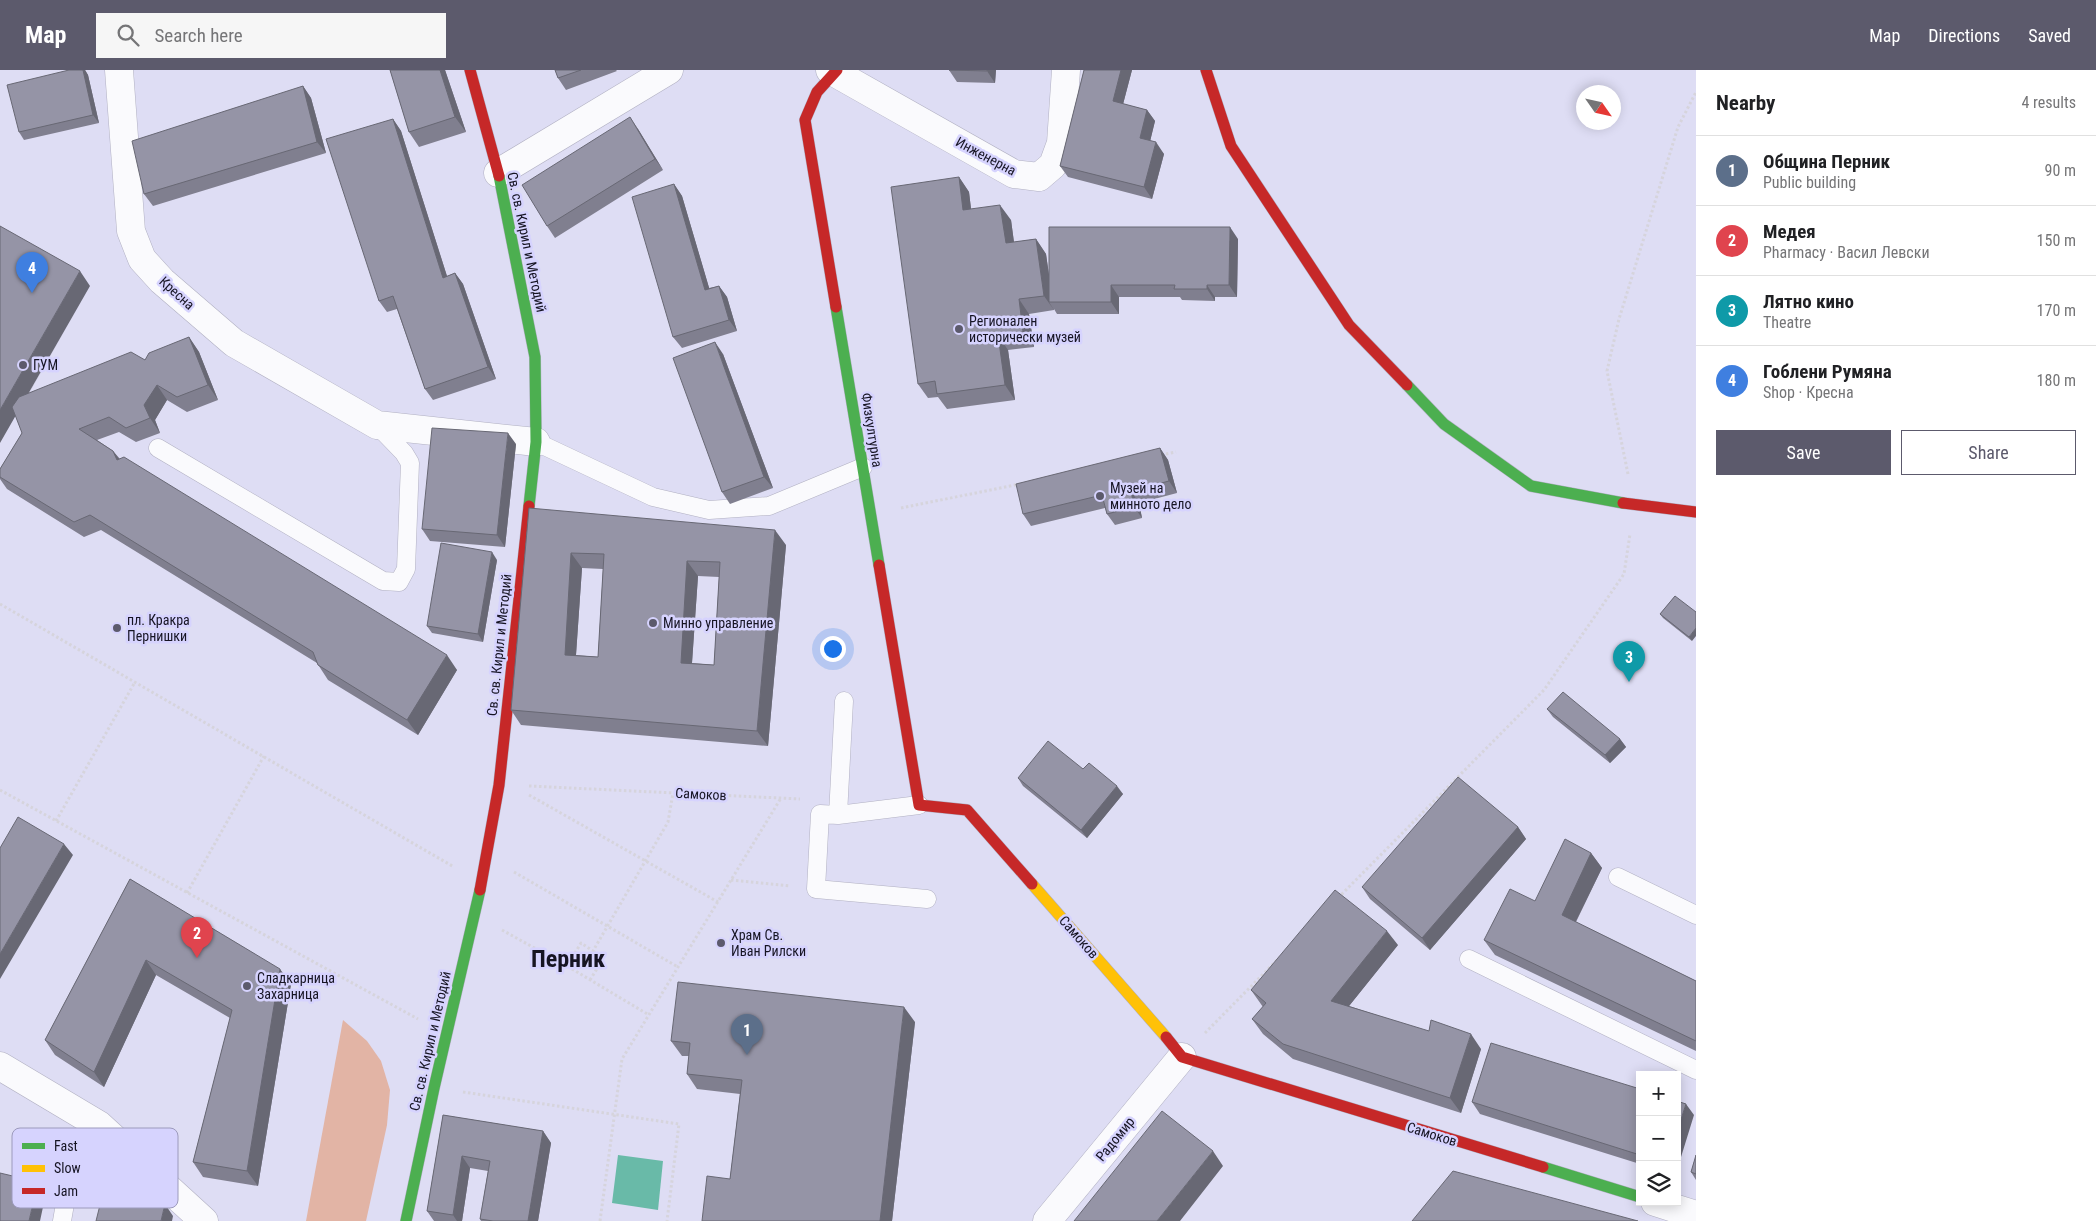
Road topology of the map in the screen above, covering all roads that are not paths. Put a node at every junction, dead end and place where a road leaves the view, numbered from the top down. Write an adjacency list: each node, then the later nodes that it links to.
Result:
1 (119, 70): 8 (street, Кресна)
2 (470, 70): 7 (street, Св. св. Кирил и Методий)
3 (670, 70): 7 (street)
4 (1066, 70): 6 (street, Инженерна)
5 (1206, 70): 12 (street)
6 (834, 71): 11 (street, Физкултурна)
7 (498, 173): 9 (street, Св. св. Кирил и Методий)
8 (377, 426): 9 (street); 10 (lane)
9 (536, 442): 11 (lane); 33 (street, Св. св. Кирил и Методий)
10 (158, 448)
11 (863, 467): 14 (street, Физкултурна)
12 (1696, 512)
13 (844, 701): 15 (lane)
14 (919, 805): 15 (lane); 20 (street, Самоков)
15 (839, 808): 17 (lane)
16 (1618, 878): 18 (lane)
17 (927, 899)
18 (1696, 915)
19 (1469, 959): 22 (lane)
20 (1182, 1056): 27 (street, Самоков); 34 (street, Радомир)
21 (0, 1066): 23 (street)
22 (1696, 1070)
23 (98, 1125): 24 (lane); 25 (street)
24 (97, 1128)
25 (101, 1128)
26 (178, 1197): 32 (street)
27 (1636, 1197)
28 (1668, 1206): 30 (street)
29 (64, 1208): 31 (lane)
30 (1696, 1215)
31 (62, 1221)
32 (204, 1221)
33 (406, 1221)
34 (1048, 1221)

